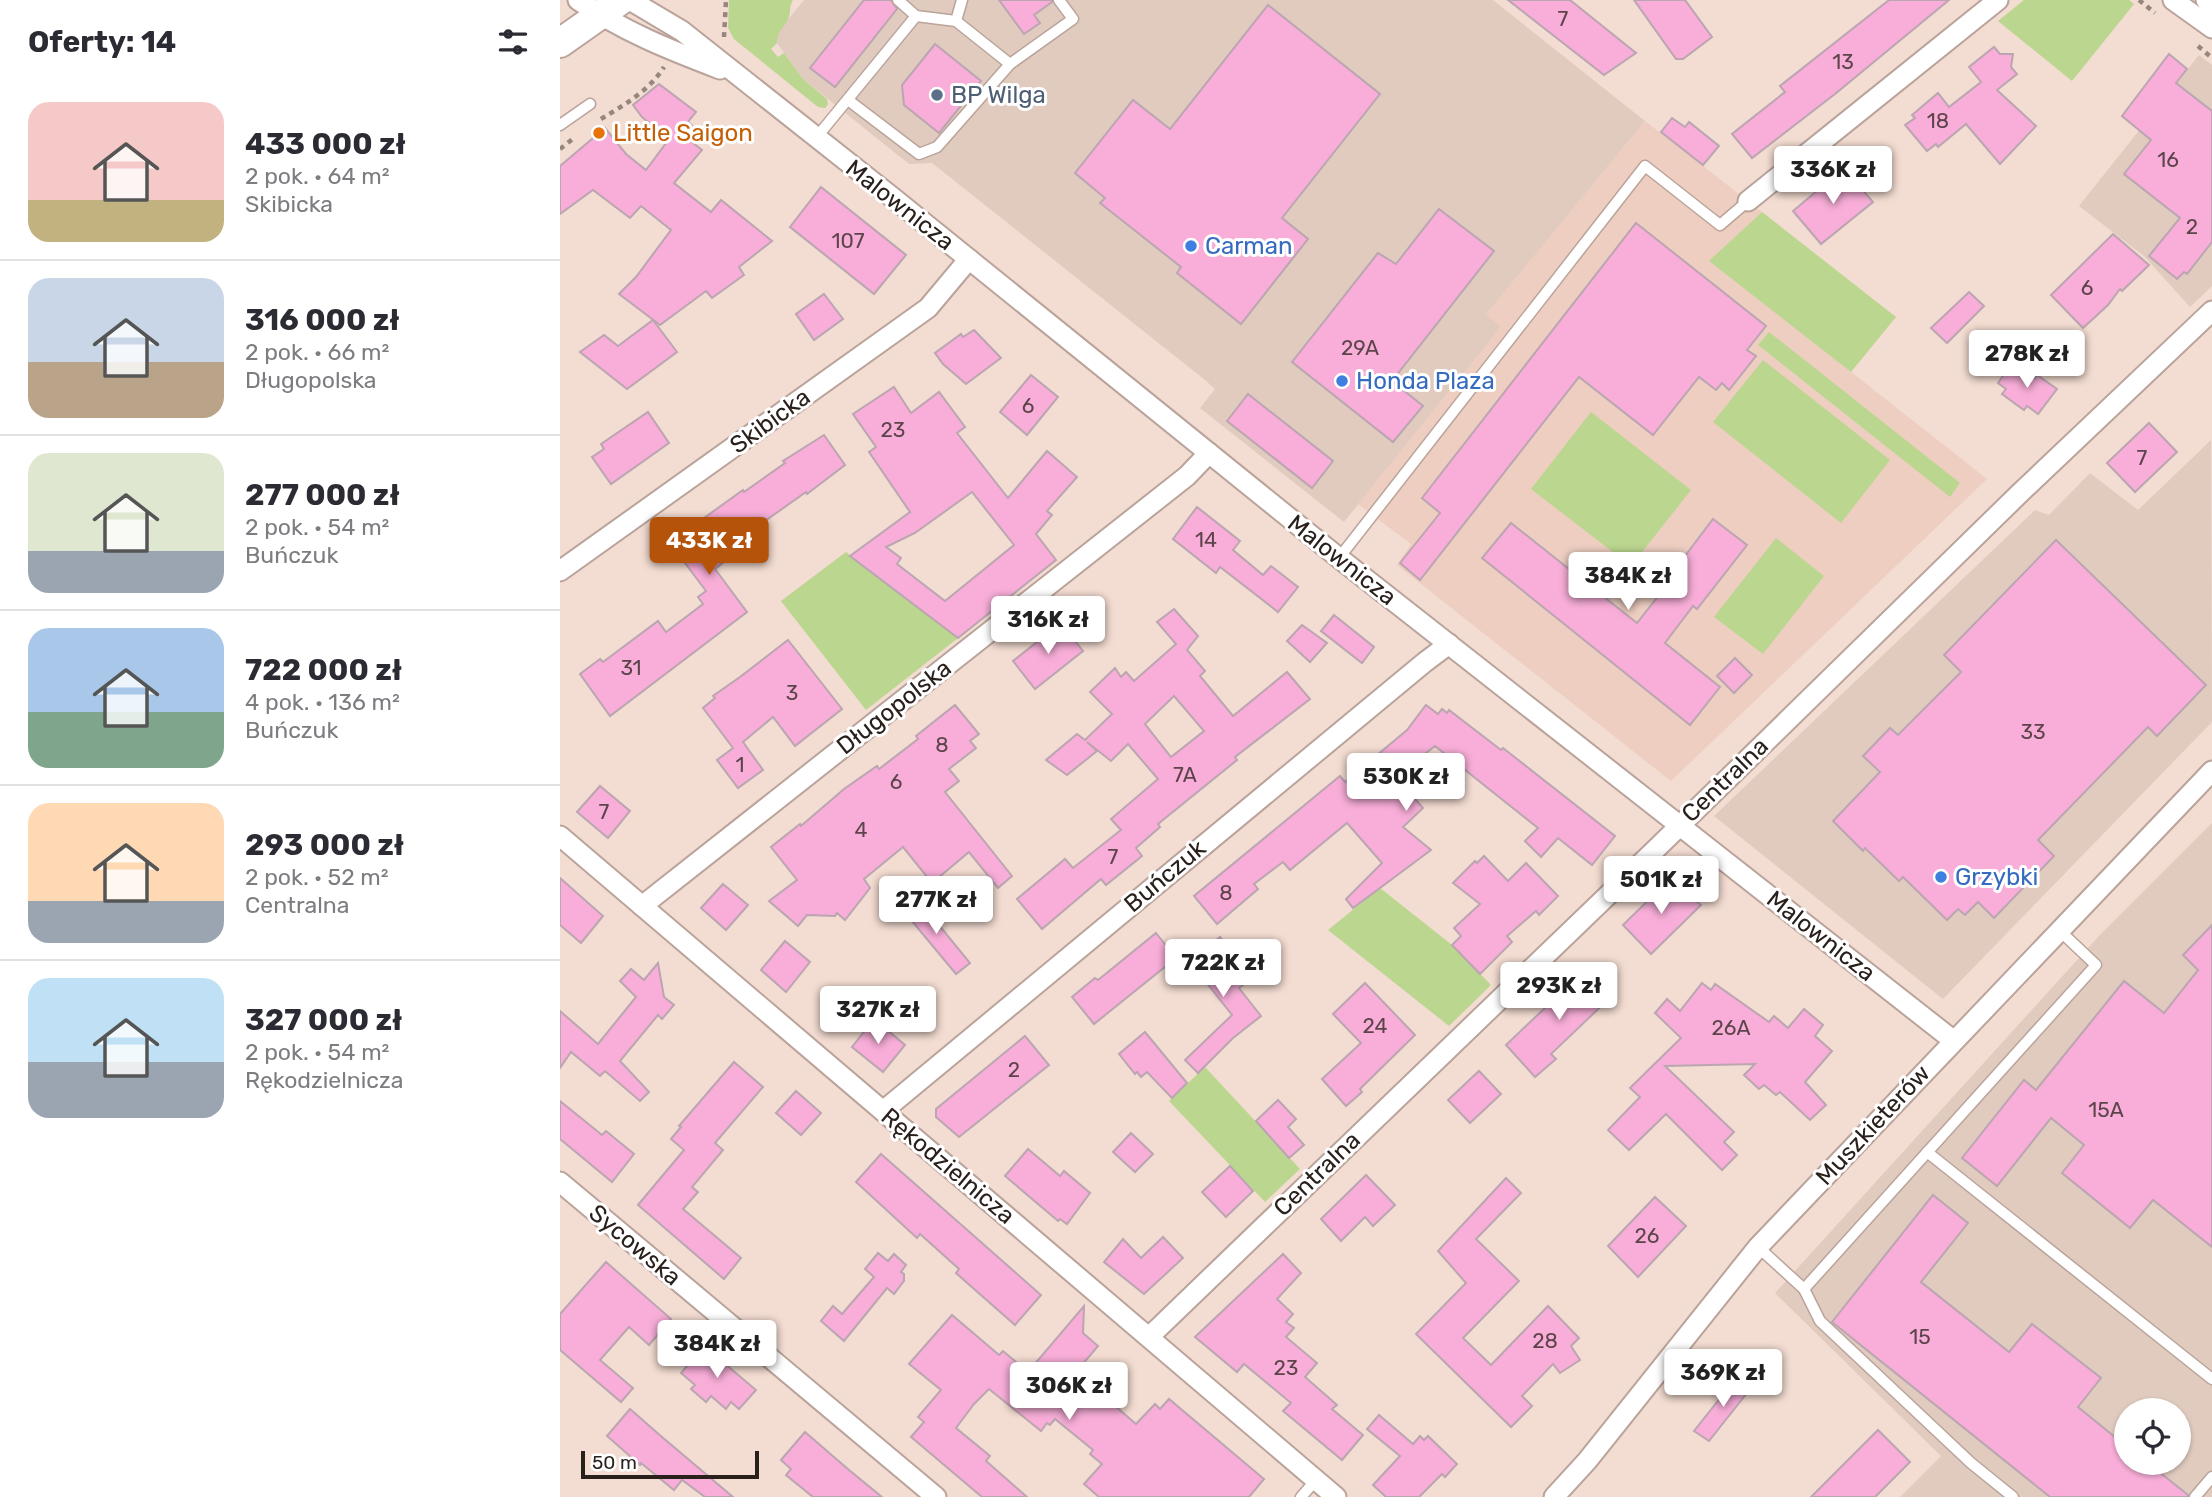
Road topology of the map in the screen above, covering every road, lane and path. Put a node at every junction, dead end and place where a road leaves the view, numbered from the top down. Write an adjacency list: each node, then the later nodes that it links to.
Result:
1 (630, 0): 18 (street, Malownicza)
2 (726, 0): 14 (path)
3 (898, 0): 11 (lane)
4 (962, 0): 12 (lane)
5 (1059, 0): 16 (lane)
6 (1998, 0): 26 (street)
7 (2173, 0): 13 (street)
8 (2206, 0): 10 (street)
9 (600, 5): 15 (main road); 18 (street, Malownicza)
10 (2212, 7)
11 (916, 16): 12 (lane); 19 (lane)
12 (956, 20): 16 (lane)
13 (2212, 28)
14 (724, 38)
15 (560, 43)
16 (1010, 64): 19 (lane)
17 (664, 67): 21 (path)
18 (734, 74): 24 (street, Malownicza)
19 (848, 100): 24 (lane)
20 (590, 104): 22 (lane)
21 (598, 120)
22 (560, 125)
23 (579, 134): 25 (path)
24 (816, 138): 27 (street, Malownicza)
25 (560, 149)
26 (1748, 201): 30 (lane)
27 (968, 259): 29 (street, Malownicza); 31 (street, Skibicka)
28 (2212, 312): 34 (street, Centralna)
29 (1209, 453): 30 (street, Malownicza); 36 (street, Długopolska)
30 (1339, 558): 32 (street, Malownicza)
31 (560, 571)
32 (1449, 644): 34 (street, Malownicza); 39 (street, Buńczuk)
33 (2212, 771): 37 (street, Muszkieterów)
34 (1678, 825): 38 (street, Malownicza); 44 (street, Centralna)
35 (560, 836): 36 (street, Rękodzielnicza)
36 (642, 906): 39 (street, Rękodzielnicza)
37 (2059, 930): 38 (street, Muszkieterów); 40 (lane)
38 (1954, 1041): 42 (street, Muszkieterów)
39 (883, 1111): 44 (street, Rękodzielnicza)
40 (1927, 1152): 43 (lane); 45 (lane)
41 (560, 1182): 48 (street, Sycowska)
42 (1758, 1247): 43 (lane); 51 (street, Muszkieterów)
43 (1804, 1289): 52 (lane)
44 (1149, 1337): 47 (street, Rękodzielnicza)
45 (2212, 1380)
46 (2212, 1477): 53 (lane)
47 (1316, 1480): 49 (lane); 50 (street, Rękodzielnicza)
48 (936, 1497)
49 (1301, 1497)
50 (1336, 1497)
51 (1554, 1497)
52 (2013, 1497)
53 (2195, 1497)

